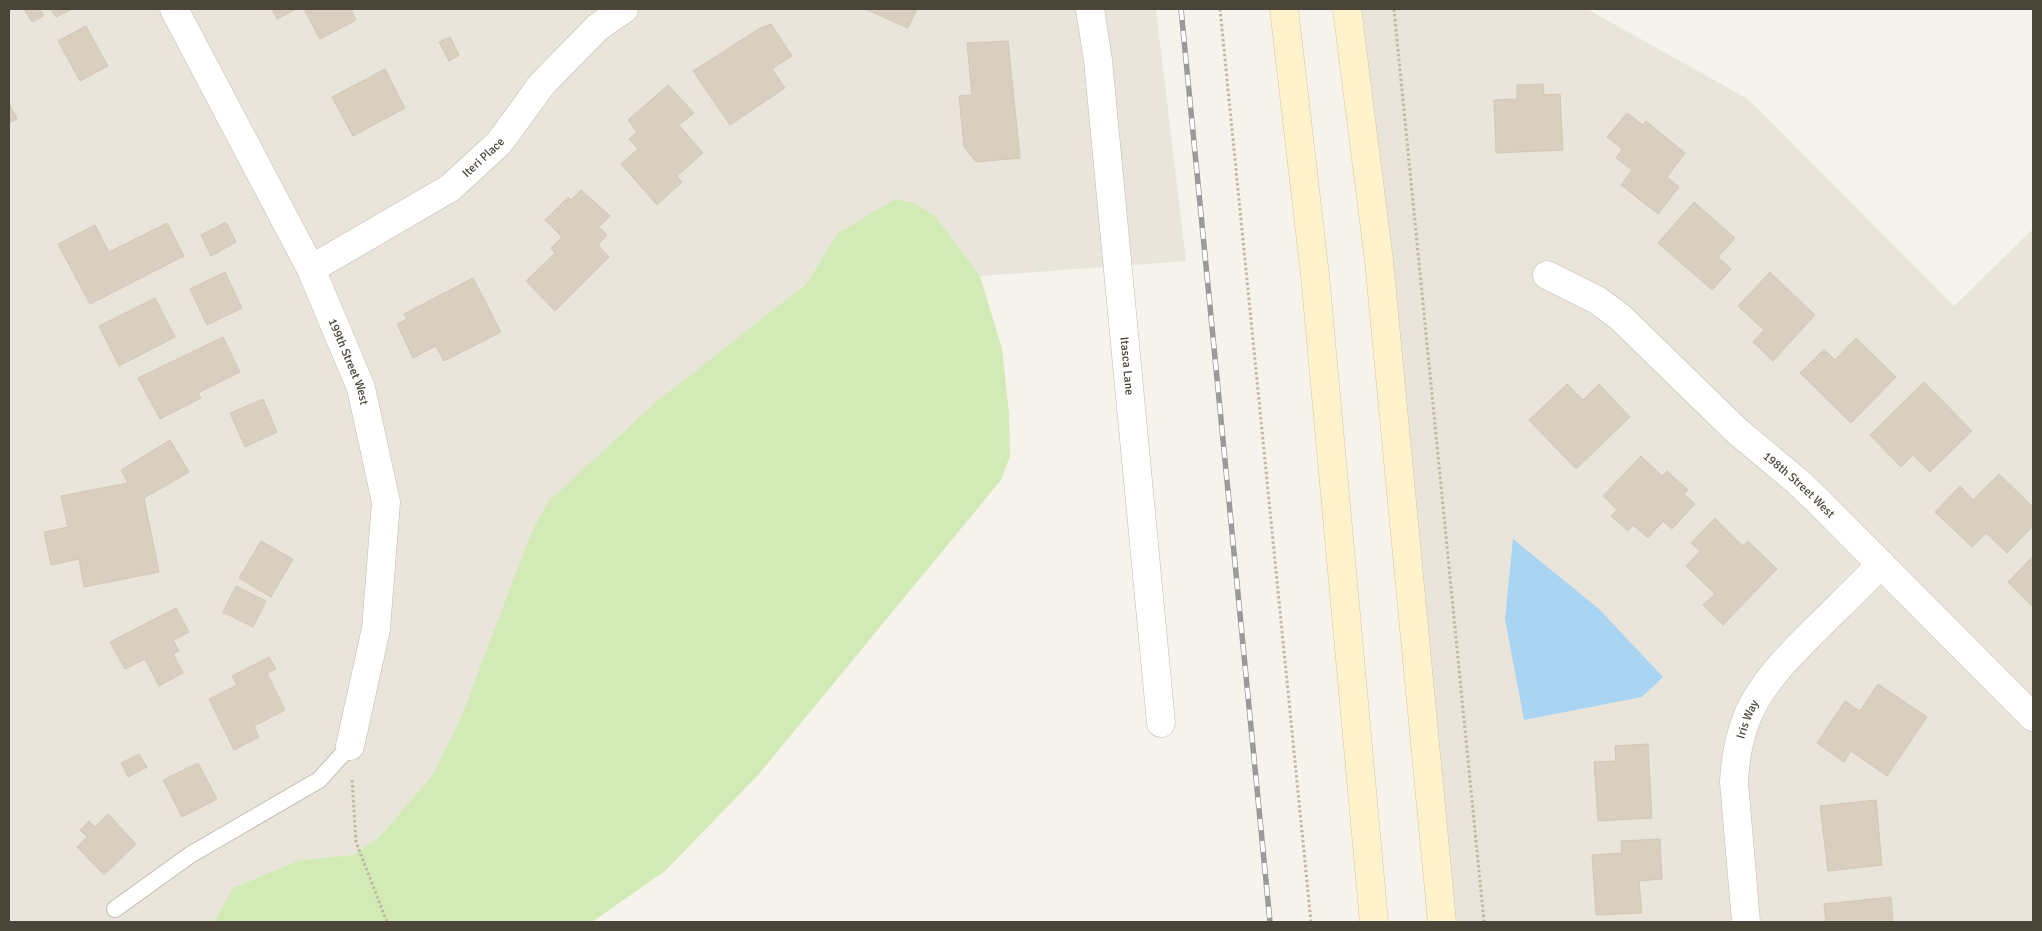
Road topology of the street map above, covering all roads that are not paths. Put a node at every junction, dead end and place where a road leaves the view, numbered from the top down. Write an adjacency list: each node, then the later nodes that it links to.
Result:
1 (174, 9): 6 (street, 199th Street West)
2 (624, 9): 6 (street, Iteri Place)
3 (1090, 9): 10 (street, Itasca Lane)
4 (1284, 9): 13 (main road)
5 (1347, 9): 14 (main road)
6 (311, 269): 11 (street, 199th Street West)
7 (1547, 274): 8 (street, 198th Street West)
8 (1882, 564): 9 (street, 198th Street West); 15 (street, Iris Way)
9 (2033, 717)
10 (1161, 723)
11 (350, 746): 12 (lane)
12 (116, 909)
13 (1374, 922)
14 (1442, 922)
15 (1746, 922)

